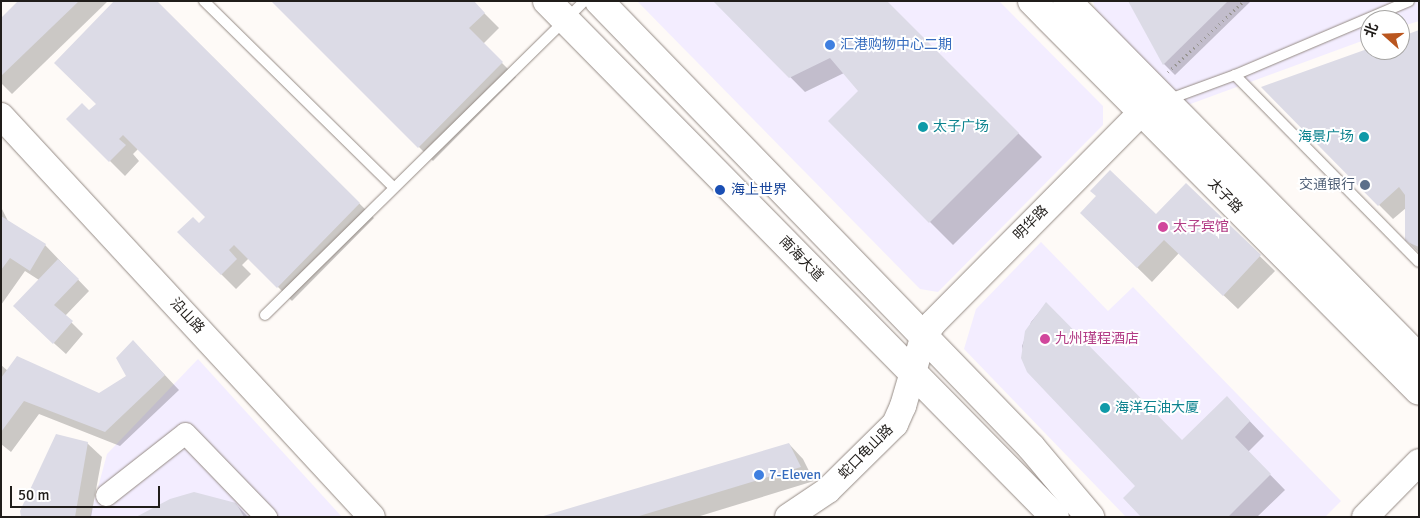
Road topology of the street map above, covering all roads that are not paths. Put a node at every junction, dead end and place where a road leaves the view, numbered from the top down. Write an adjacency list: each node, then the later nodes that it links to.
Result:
1 (204, 1): 11 (lane)
2 (599, 1): 14 (main road)
3 (1032, 1): 9 (main road, 太子路)
4 (1067, 1): 7 (main road, 太子路)
5 (1409, 1): 8 (lane)
6 (566, 7): 11 (lane); 16 (main road, 南海大道)
7 (1083, 11): 9 (main road, 太子路)
8 (1235, 75): 9 (lane); 12 (lane)
9 (1154, 106): 14 (street, 明华路); 15 (main road, 太子路); 17 (main road, 太子路)
10 (1, 116): 21 (street, 沿山路)
11 (393, 187): 13 (lane)
12 (1419, 262)
13 (265, 315)
14 (923, 338): 16 (street, 蛇口龟山路); 24 (main road)
15 (1419, 358)
16 (913, 374): 22 (street, 蛇口龟山路); 23 (main road, 南海大道)
17 (1419, 391)
18 (1419, 462): 25 (street)
19 (106, 495): 20 (street)
20 (266, 517)
21 (372, 517)
22 (788, 517)
23 (1056, 517)
24 (1090, 517)
25 (1365, 517)

